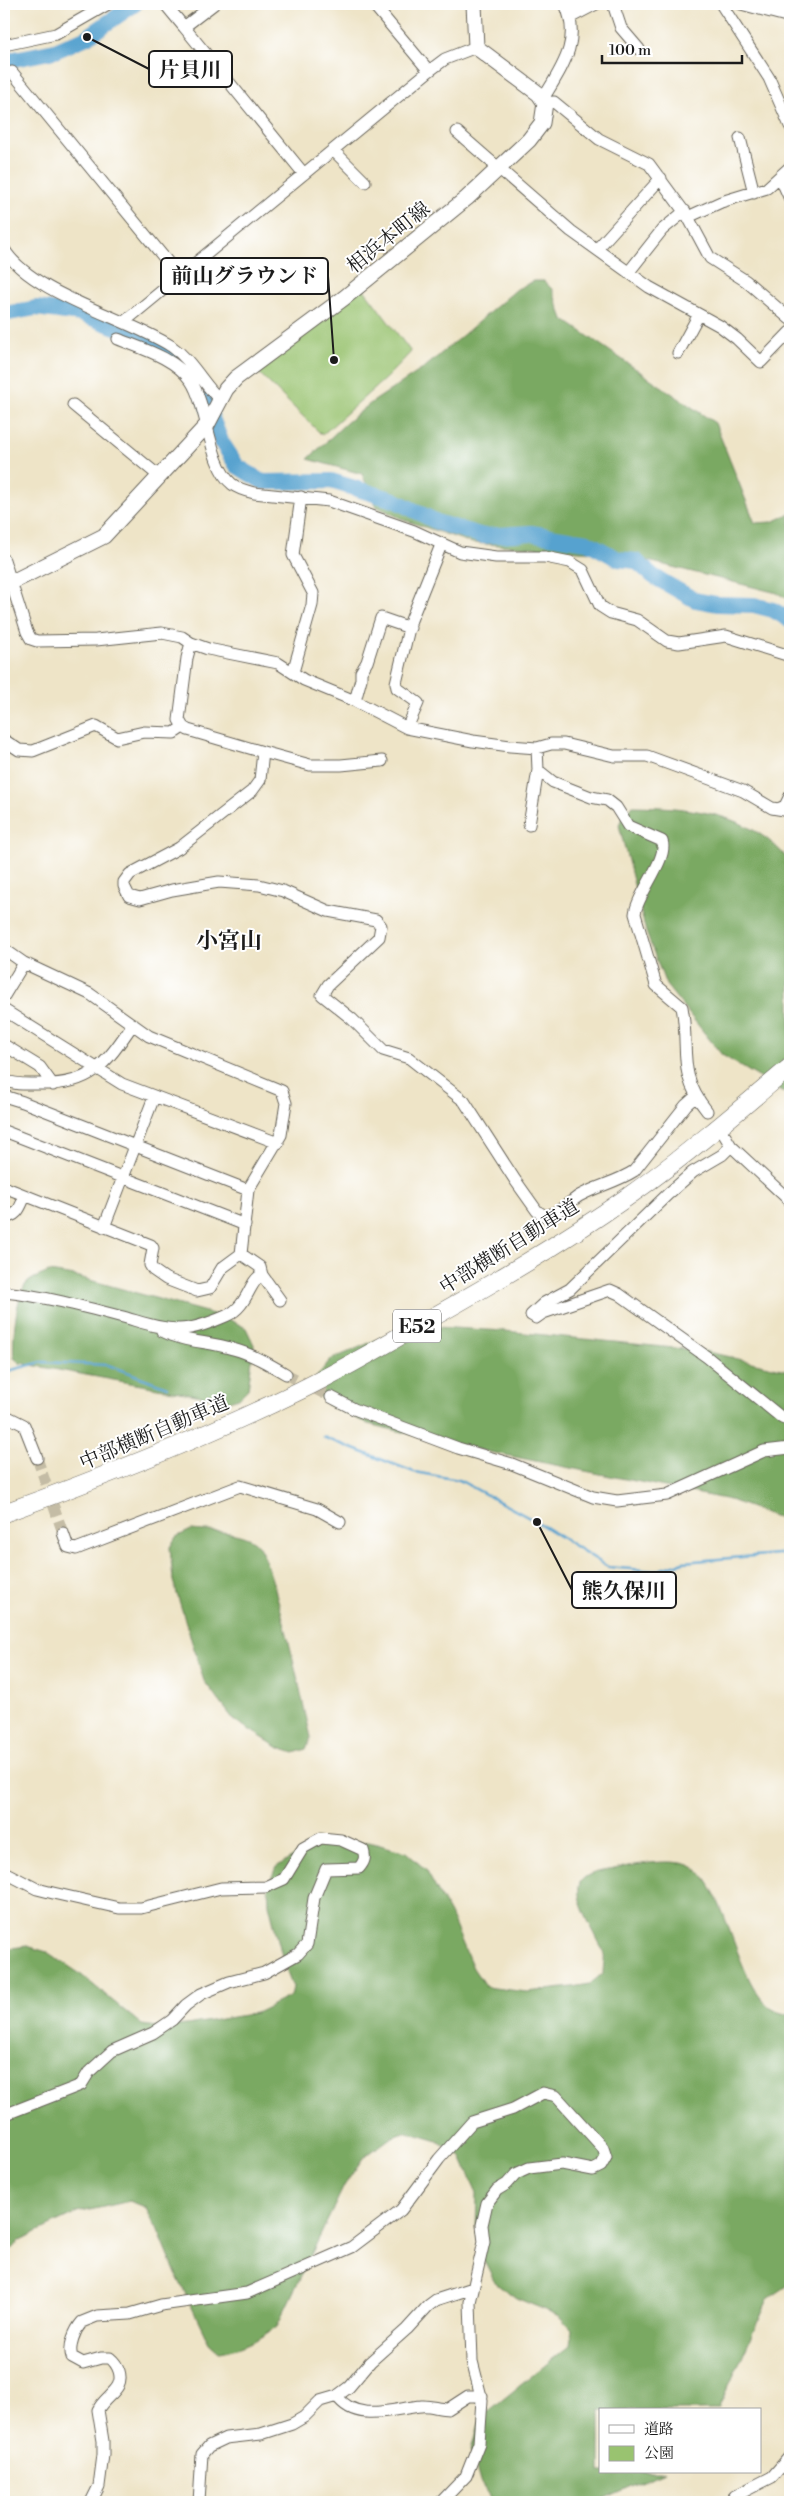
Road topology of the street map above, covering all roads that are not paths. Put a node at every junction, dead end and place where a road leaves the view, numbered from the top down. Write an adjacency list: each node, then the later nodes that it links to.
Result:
1 (108, 4): 14 (street)
2 (165, 4): 13 (street)
3 (214, 4): 13 (street)
4 (373, 4): 17 (street)
5 (474, 4): 15 (main road)
6 (565, 4): 11 (street)
7 (596, 4): 11 (street)
8 (613, 4): 16 (street)
9 (721, 4): 20 (street)
10 (741, 4): 12 (street)
11 (571, 17): 19 (street)
12 (790, 17)
13 (184, 27): 26 (street)
14 (4, 45)
15 (476, 47): 17 (street); 19 (main road)
16 (639, 49)
17 (430, 70): 23 (street)
18 (12, 72): 36 (street)
19 (544, 101): 25 (main road, 相浜本町線); 28 (street)
20 (790, 126)
21 (456, 132): 25 (street)
22 (740, 138): 30 (street)
23 (333, 150): 26 (street); 29 (street)
24 (790, 167): 27 (street)
25 (499, 168): 33 (street); 44 (main road, 相浜本町線)
26 (304, 174): 36 (street)
27 (780, 177): 30 (street); 31 (street)
28 (660, 178): 32 (street); 33 (street)
29 (365, 182)
30 (754, 193): 32 (street)
31 (790, 199)
32 (687, 214): 35 (street); 38 (street)
33 (598, 248): 35 (street)
34 (4, 249): 39 (street)
35 (628, 273): 37 (street)
36 (180, 277): 39 (street)
37 (698, 316): 40 (street); 42 (street)
38 (790, 319)
39 (124, 322): 44 (street)
40 (790, 332)
41 (118, 338): 44 (street)
42 (678, 353)
43 (73, 405): 45 (street)
44 (213, 414): 45 (main road, 相浜本町線); 46 (street)
45 (158, 476): 49 (main road, 相浜本町線)
46 (301, 497): 47 (street); 53 (street)
47 (441, 545): 50 (street); 52 (street)
48 (4, 560): 49 (street)
49 (7, 584): 51 (street)
50 (410, 628): 54 (street); 56 (street)
51 (191, 643): 53 (street); 55 (street)
52 (790, 656)
53 (293, 672): 54 (street)
54 (355, 701): 56 (street)
55 (183, 727): 57 (street); 59 (street)
56 (407, 728): 58 (street)
57 (4, 740)
58 (537, 748): 61 (street); 63 (street)
59 (263, 752): 60 (street); 77 (street)
60 (382, 761)
61 (538, 770): 65 (street); 77 (street)
62 (790, 796): 63 (street)
63 (785, 810): 64 (street)
64 (790, 821)
65 (529, 825)
66 (4, 949): 67 (street)
67 (24, 963): 68 (street); 70 (street)
68 (4, 996)
69 (4, 1010): 73 (street)
70 (133, 1024): 73 (street); 81 (street)
71 (4, 1045): 75 (street)
72 (790, 1068): 102 (highway, 中部横断自動車道 / E52)
73 (97, 1069): 75 (street); 78 (street)
74 (4, 1080): 75 (street)
75 (53, 1085)
76 (4, 1096): 82 (street)
77 (696, 1096): 79 (street)
78 (154, 1098): 81 (street); 82 (street)
79 (707, 1111)
80 (4, 1131): 83 (street)
81 (278, 1143): 85 (street)
82 (134, 1147): 83 (street); 85 (street)
83 (122, 1177): 89 (street); 90 (street)
84 (4, 1187): 86 (street)
85 (248, 1190): 89 (street)
86 (25, 1196): 88 (street); 90 (street)
87 (790, 1201): 99 (street)
88 (4, 1217)
89 (245, 1225): 91 (street)
90 (104, 1227): 91 (street)
91 (241, 1254): 92 (street)
92 (262, 1275): 94 (street); 95 (street)
93 (4, 1292): 95 (street)
94 (280, 1300)
95 (154, 1326): 96 (street)
96 (286, 1374)
97 (331, 1397): 100 (street)
98 (4, 1415): 101 (street)
99 (790, 1421)
100 (790, 1448)
101 (37, 1458)
102 (4, 1513)
103 (340, 1522): 104 (street)
104 (63, 1534)
105 (4, 1872): 106 (street)
106 (4, 2115)
107 (473, 2288): 108 (street); 109 (street); 111 (street)
108 (336, 2396): 109 (street); 112 (street)
109 (482, 2396): 113 (street)
110 (790, 2456): 114 (street)
111 (91, 2502)
112 (199, 2502)
113 (441, 2502)
114 (730, 2502)

